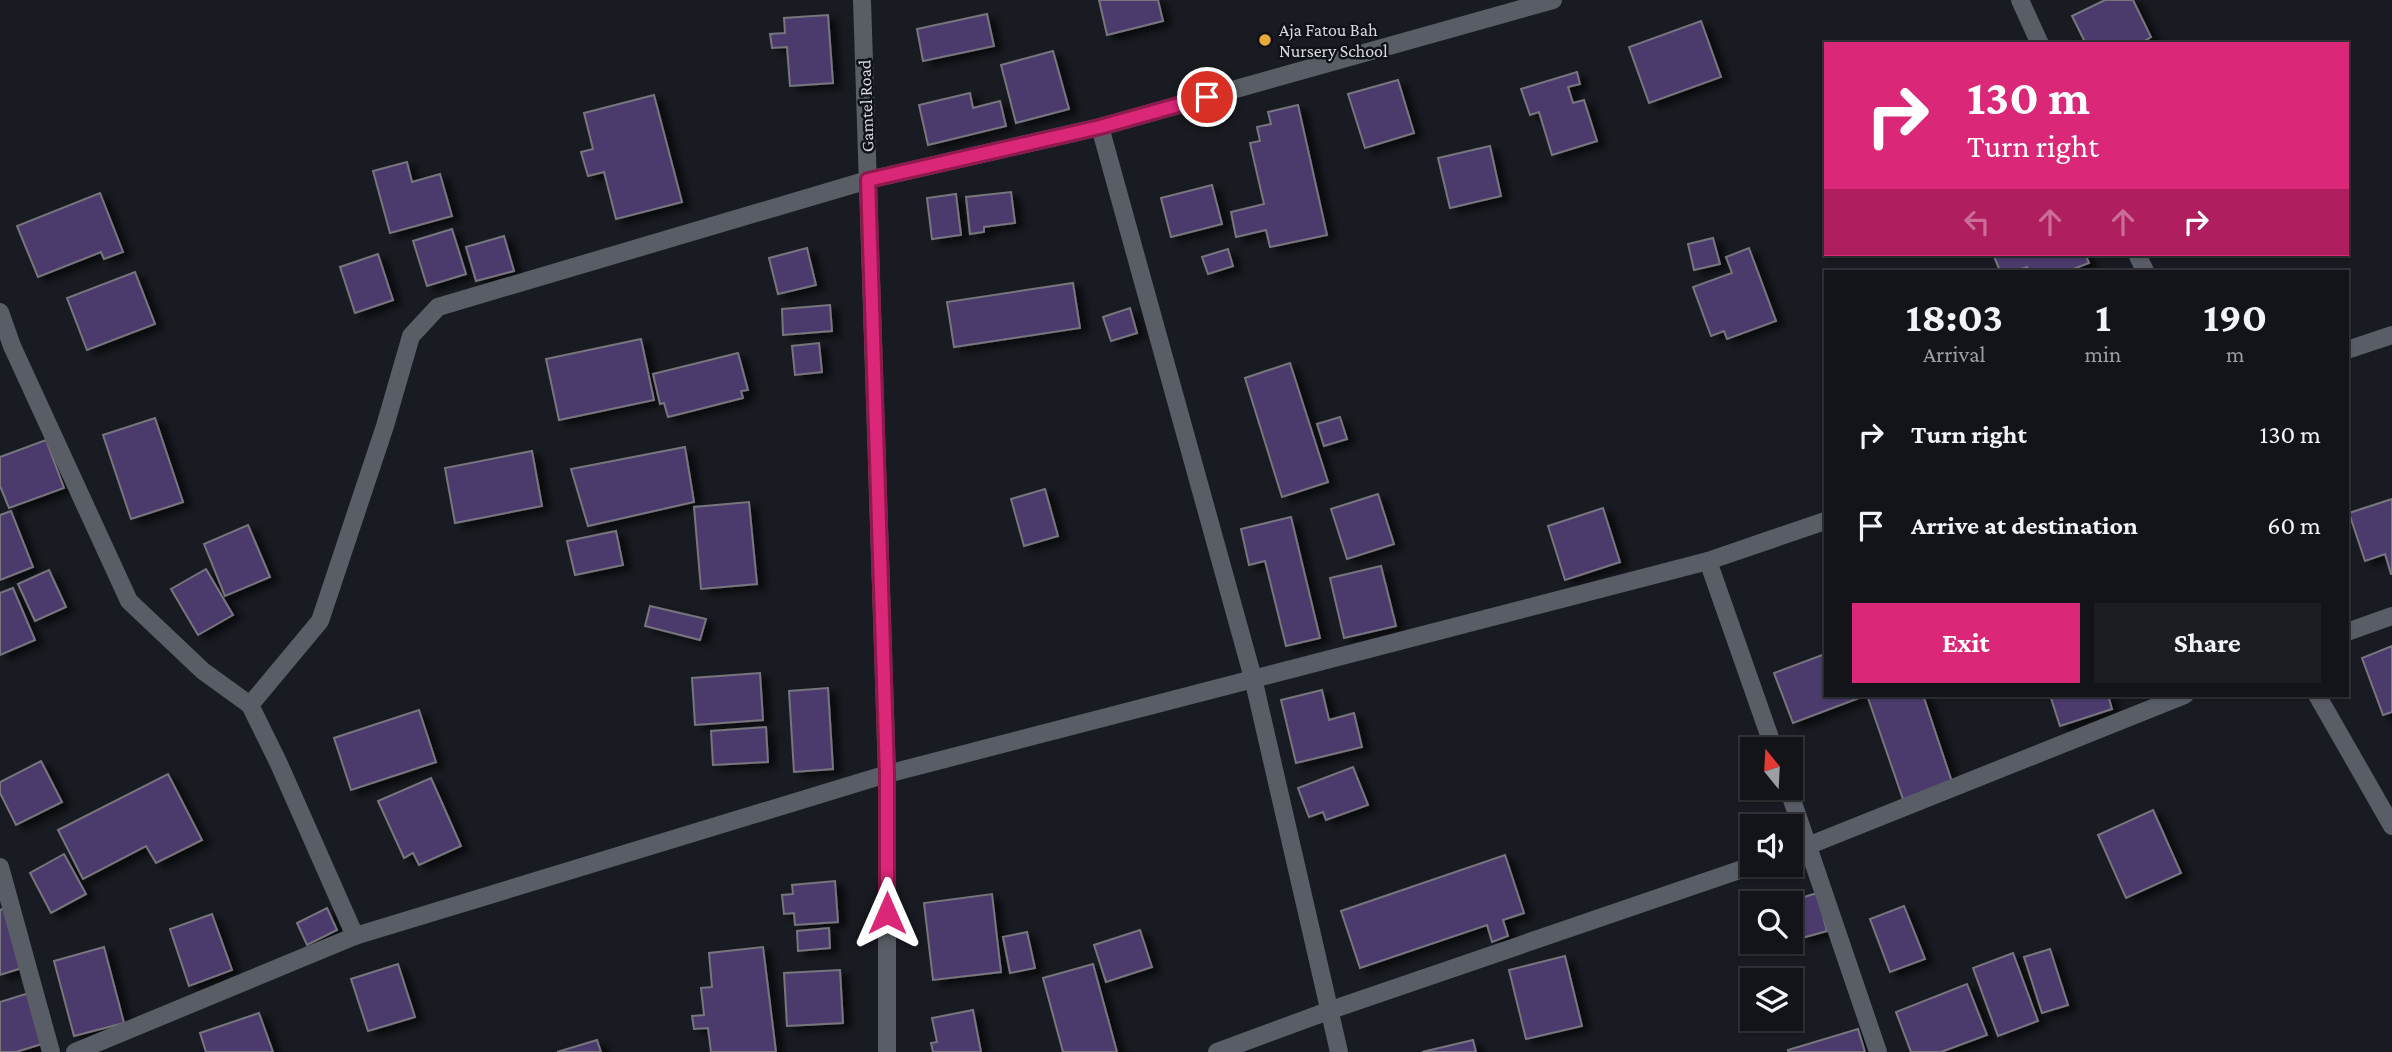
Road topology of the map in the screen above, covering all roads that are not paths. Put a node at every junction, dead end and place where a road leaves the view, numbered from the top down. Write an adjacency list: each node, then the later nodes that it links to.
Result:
1 (862, 0): 6 (street, Gamtel Road)
2 (1553, 0): 5 (street)
3 (2020, 0): 4 (street)
4 (2039, 42)
5 (1100, 127): 6 (street); 14 (street)
6 (868, 180): 17 (street); 19 (street, Gamtel Road)
7 (0, 312): 17 (street)
8 (2392, 335): 9 (street)
9 (2349, 349)
10 (1824, 521): 11 (street)
11 (1709, 561): 14 (street); 18 (street)
12 (2392, 616): 13 (street)
13 (2349, 631)
14 (1254, 678): 19 (street); 27 (street)
15 (2180, 697): 22 (street)
16 (2318, 697): 21 (street)
17 (250, 705): 26 (street)
18 (1770, 737)
19 (887, 774): 26 (street); 30 (street, Gamtel Road)
20 (1792, 800): 22 (street)
21 (2392, 826)
22 (1808, 847): 23 (street); 33 (street)
23 (1803, 849)
24 (0, 867): 28 (street)
25 (1740, 870): 27 (street)
26 (355, 936): 29 (street)
27 (1328, 1011): 31 (street); 32 (street)
28 (51, 1052)
29 (75, 1052)
30 (887, 1052)
31 (1217, 1052)
32 (1339, 1052)
33 (1878, 1052)

